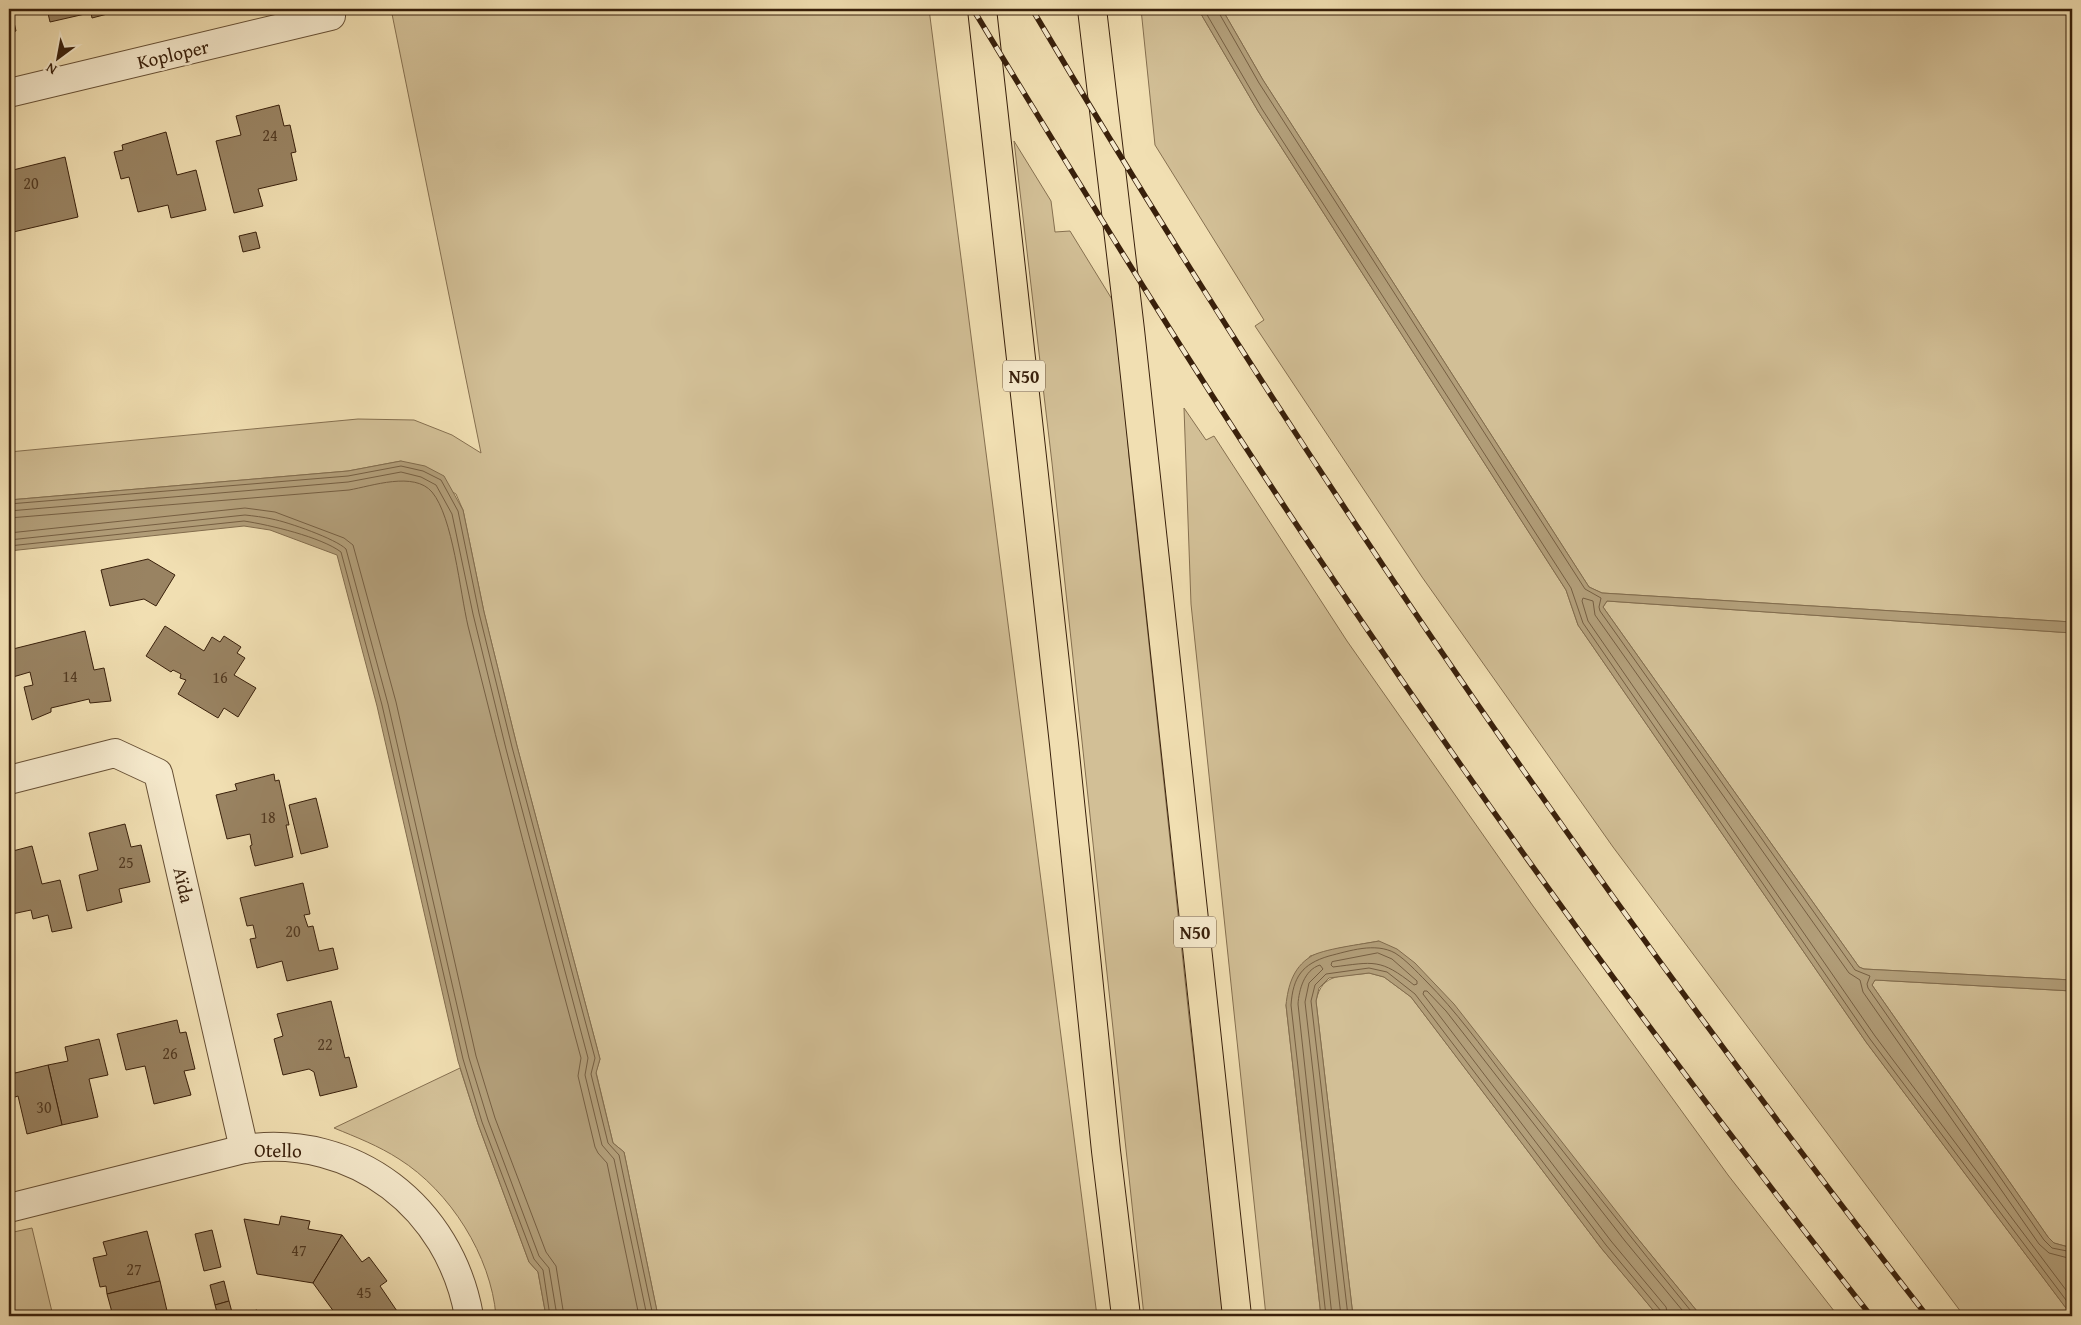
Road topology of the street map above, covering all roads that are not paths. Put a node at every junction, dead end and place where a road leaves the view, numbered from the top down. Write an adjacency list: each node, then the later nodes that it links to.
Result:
1 (329, 9): 4 (street, Koploper)
2 (982, 9): 9 (highway, N50)
3 (1092, 9): 10 (highway, N50)
4 (9, 93)
5 (9, 780): 6 (street, Aïda)
6 (244, 1149): 7 (street, Otello); 8 (street, Otello)
7 (9, 1208)
8 (469, 1316)
9 (1126, 1316)
10 (1237, 1316)

